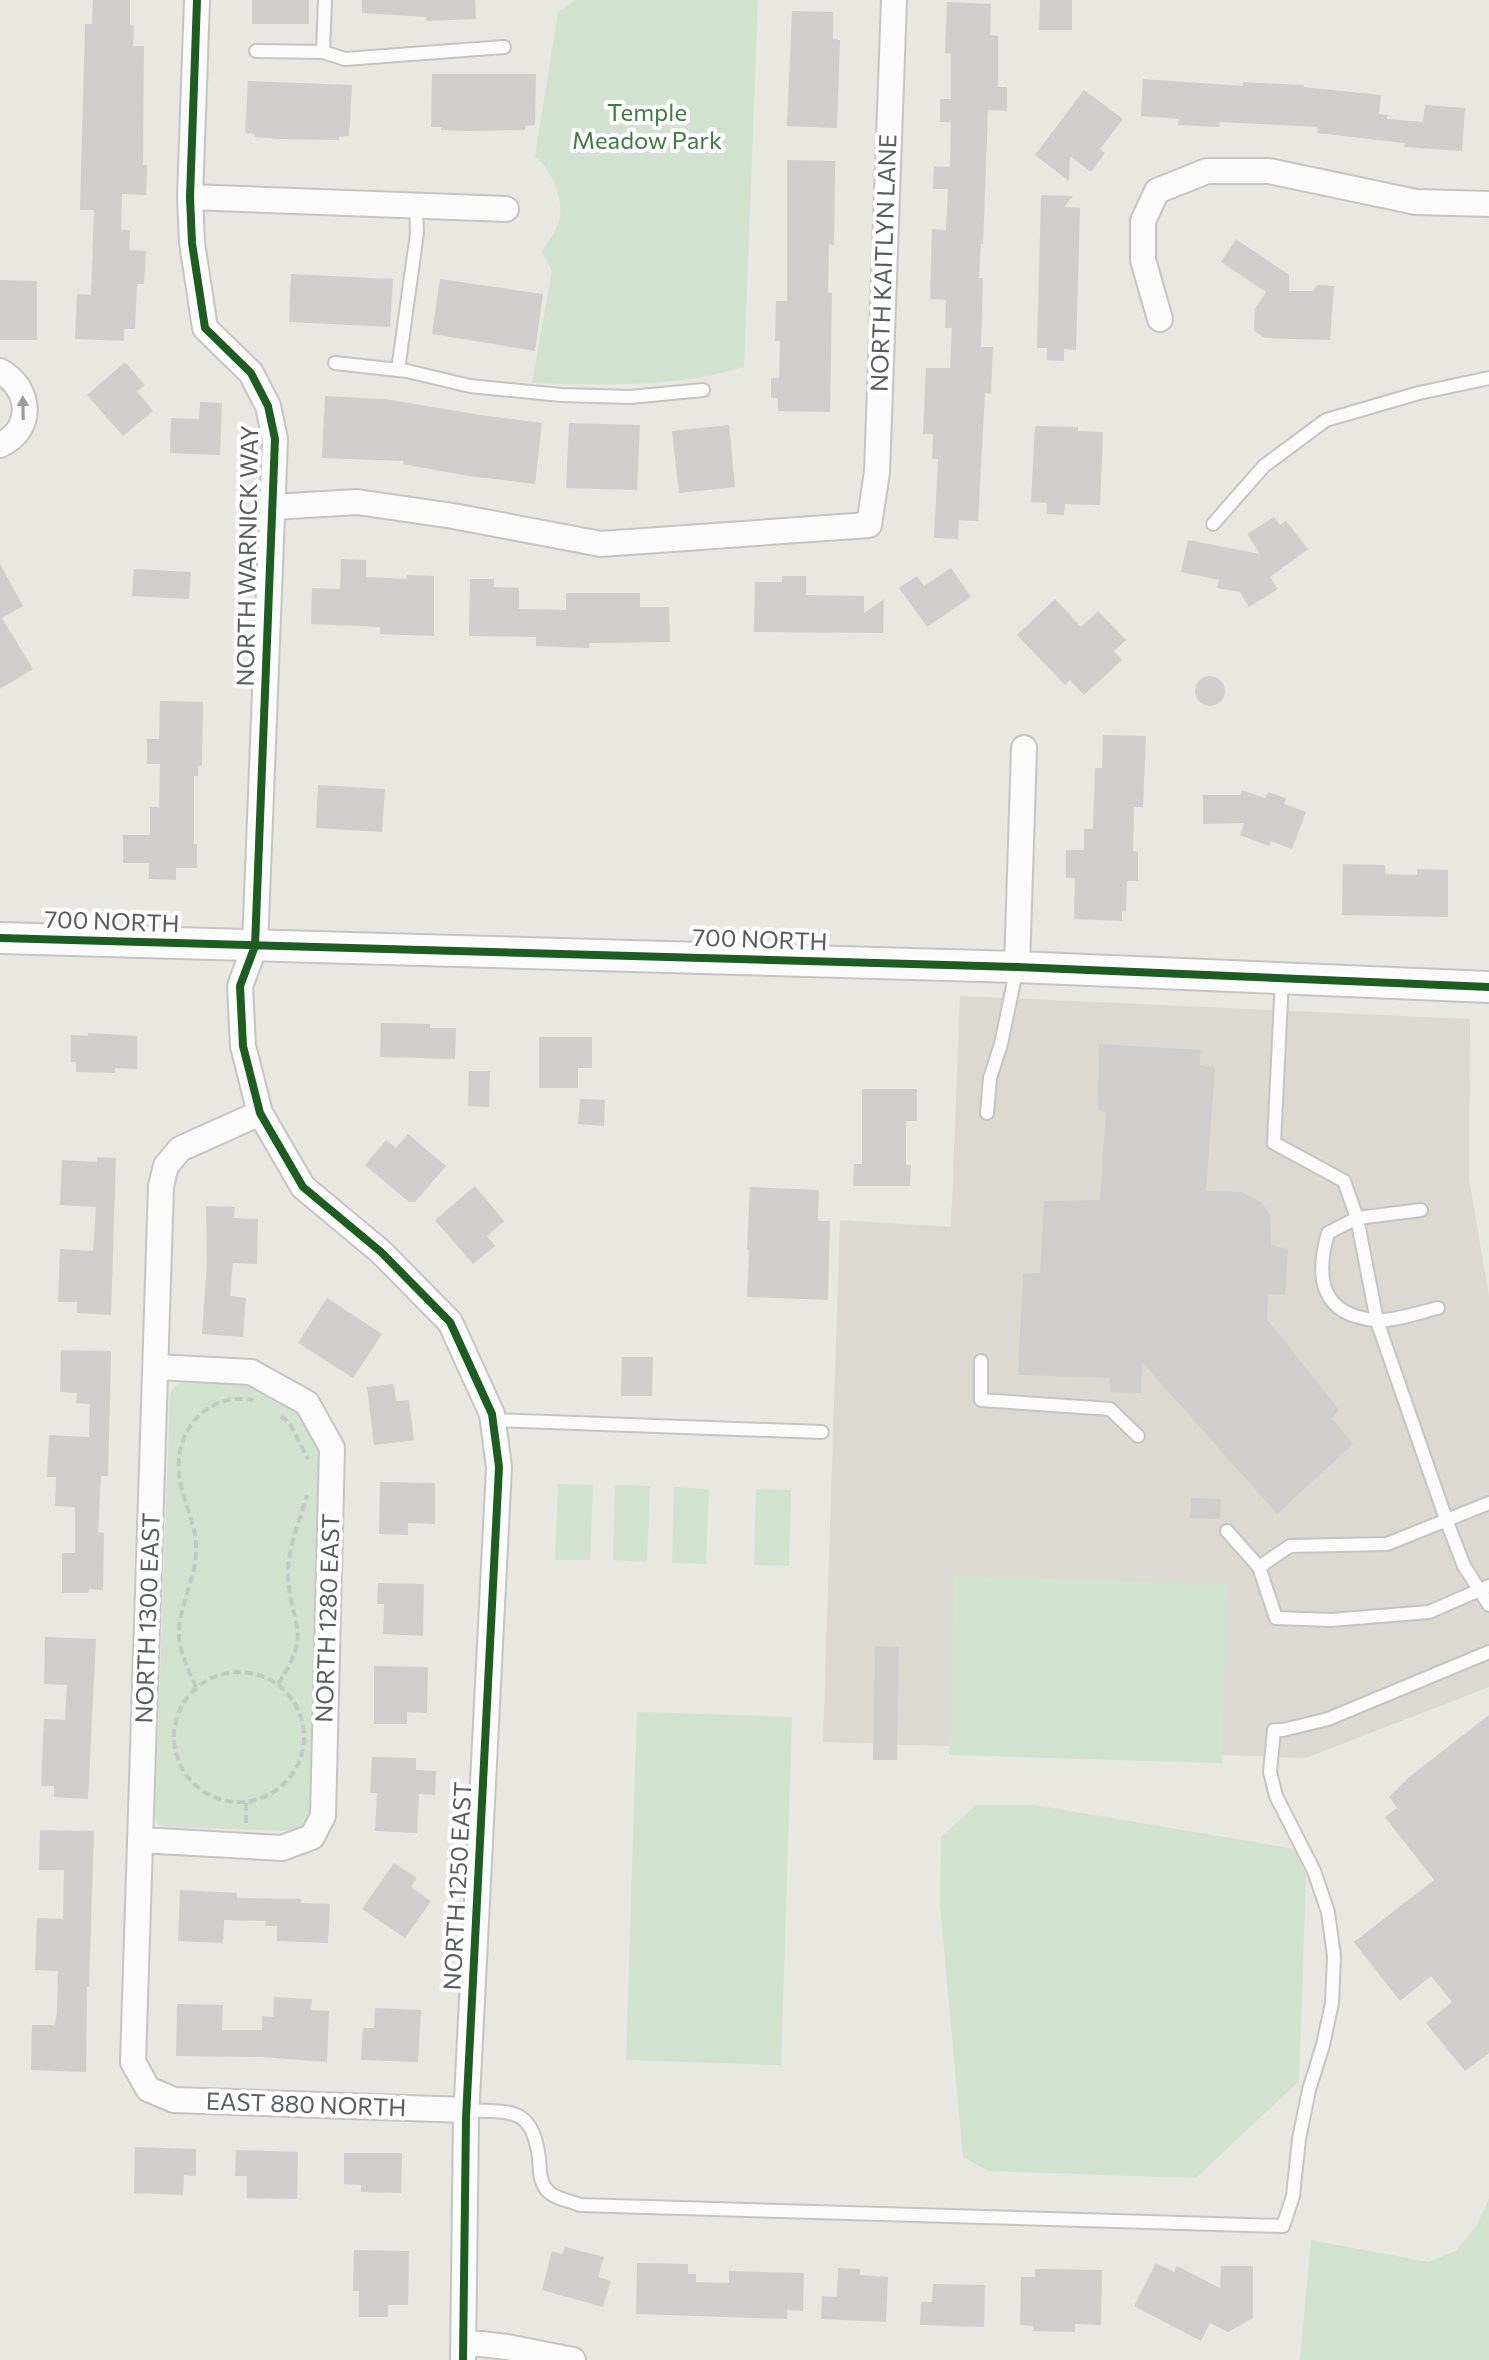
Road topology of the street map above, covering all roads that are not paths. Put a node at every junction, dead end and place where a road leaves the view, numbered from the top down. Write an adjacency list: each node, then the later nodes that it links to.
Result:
1 (197, 0): 7 (street, NORTH WARNICK WAY)
2 (325, 0): 6 (lane)
3 (894, 0): 18 (street, NORTH KAITLYN LANE)
4 (504, 47): 6 (lane)
5 (256, 51): 6 (lane)
6 (323, 52)
7 (190, 197): 9 (street); 18 (street, NORTH WARNICK WAY)
8 (1489, 204): 11 (street)
9 (416, 207): 10 (street); 13 (lane)
10 (506, 209)
11 (1160, 319)
12 (335, 363): 13 (lane)
13 (398, 370): 16 (lane)
14 (0, 371): 17 (street, one-way to 14)
15 (1489, 378): 19 (lane)
16 (703, 390)
17 (0, 445)
18 (274, 507): 22 (street, NORTH WARNICK WAY)
19 (1213, 524)
20 (1024, 748): 23 (street)
21 (15, 939): 22 (street, 700 NORTH)
22 (255, 946): 23 (street, 700 NORTH); 26 (street)
23 (1017, 967): 24 (street, 700 NORTH); 27 (lane)
24 (1282, 978): 25 (street, 700 NORTH); 29 (lane)
25 (1489, 987)
26 (260, 1113): 33 (street, NORTH 1300 EAST); 34 (street)
27 (987, 1113)
28 (1421, 1210): 29 (lane)
29 (1357, 1218): 31 (lane); 31 (lane)
30 (1438, 1308): 31 (lane)
31 (1377, 1321): 38 (lane)
32 (981, 1361): 36 (lane)
33 (156, 1367): 44 (street, NORTH 1300 EAST); 44 (street, NORTH 1280 EAST)
34 (492, 1417): 35 (lane); 46 (street, NORTH 1250 EAST)
35 (822, 1432)
36 (1138, 1436)
37 (1489, 1503): 38 (lane)
38 (1447, 1522): 40 (lane); 41 (lane)
39 (1227, 1531): 40 (lane)
40 (1259, 1567): 41 (lane)
41 (1484, 1589): 42 (lane)
42 (1489, 1605)
43 (1489, 1652): 46 (lane)
44 (140, 1840): 45 (street, NORTH 1300 EAST)
45 (148, 2089): 46 (street, EAST 880 NORTH)
46 (466, 2110): 47 (street, NORTH 1250 EAST)
47 (463, 2351): 48 (street)
48 (573, 2360)

